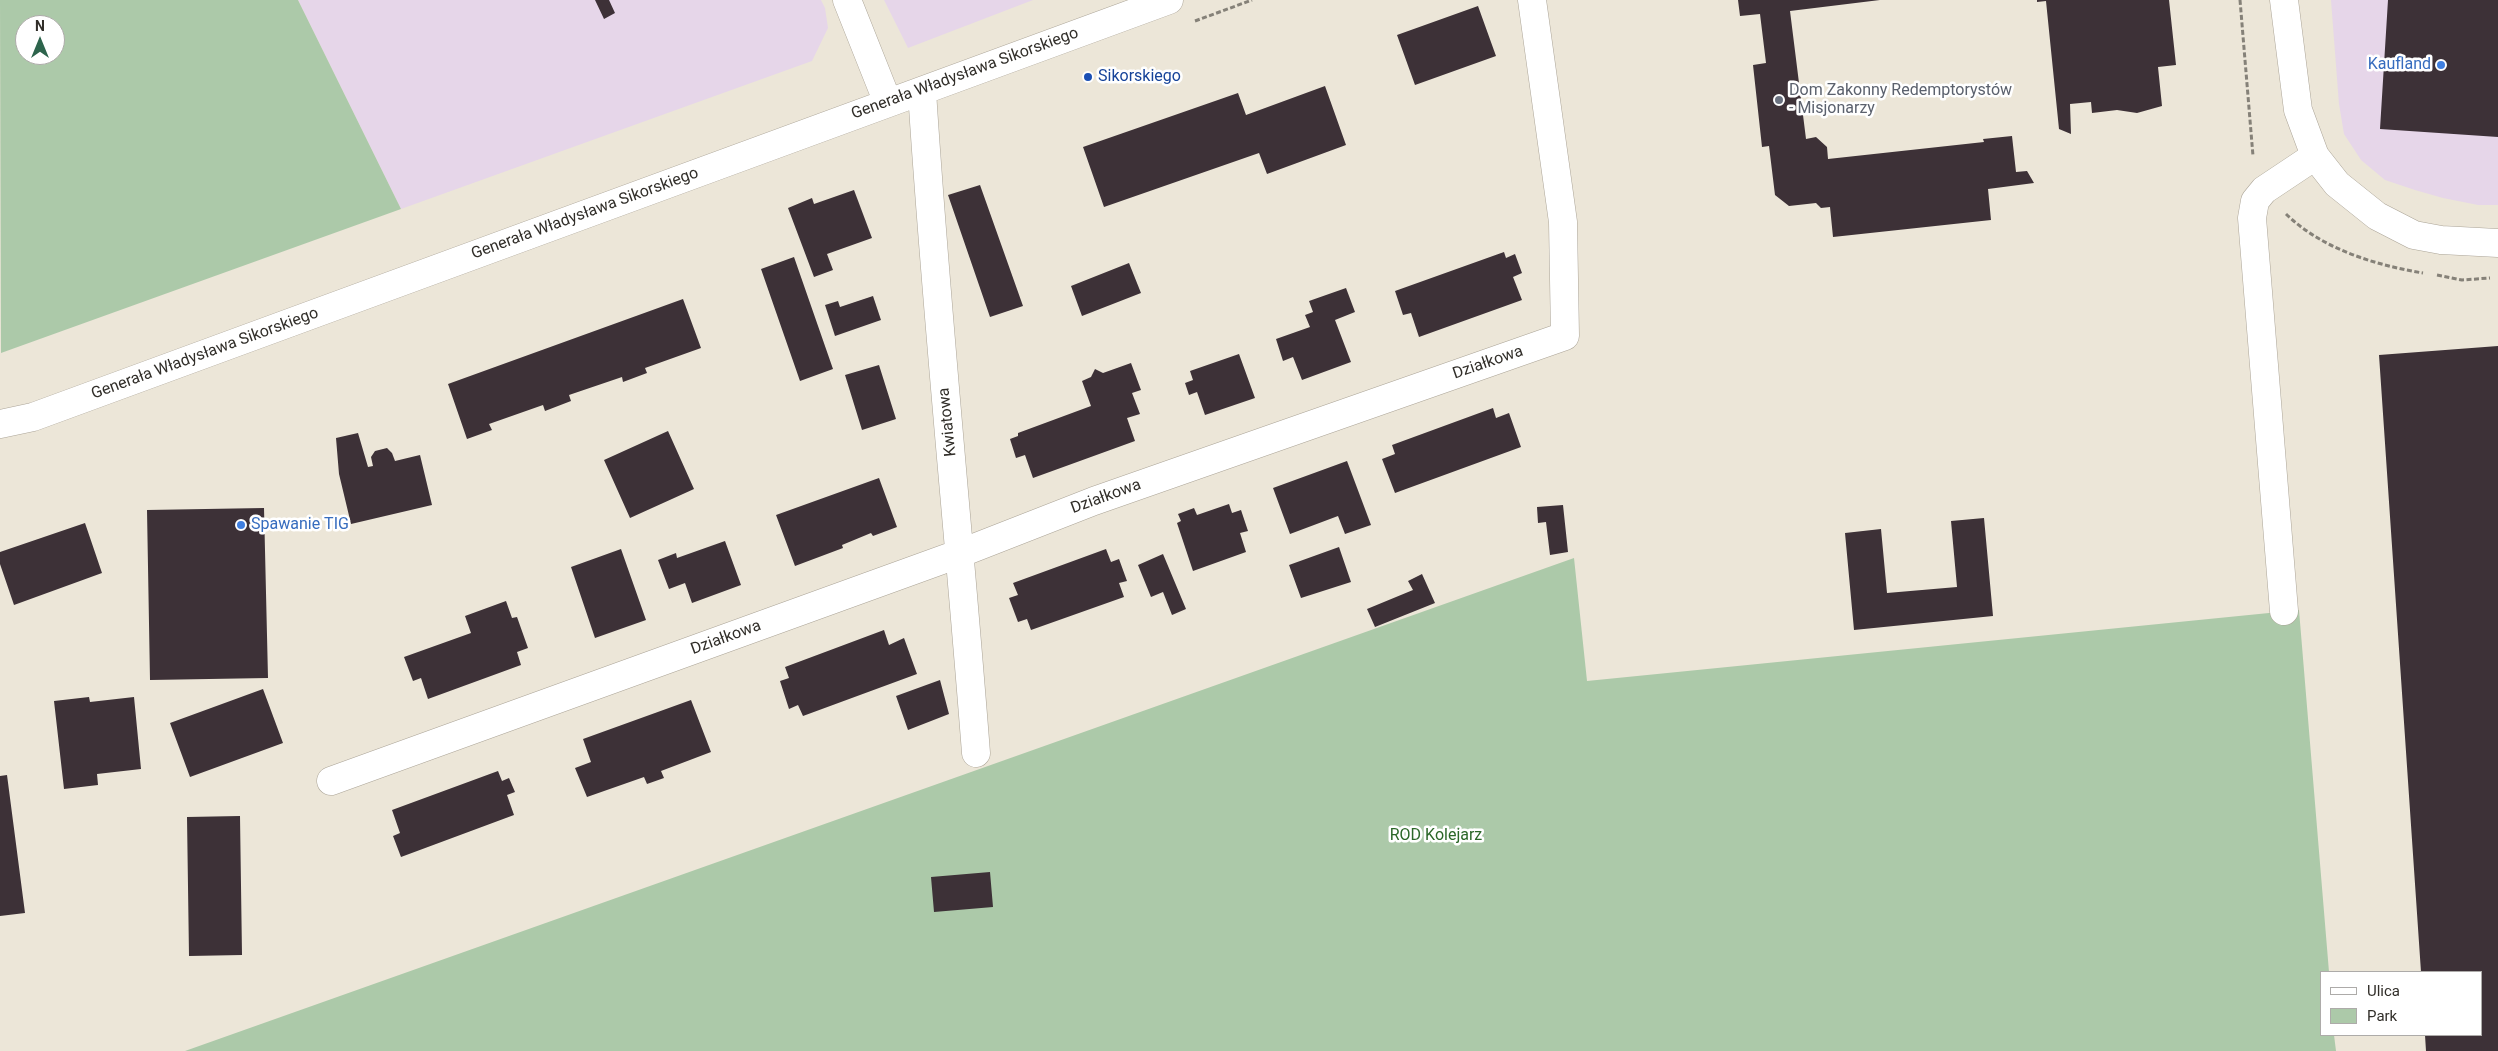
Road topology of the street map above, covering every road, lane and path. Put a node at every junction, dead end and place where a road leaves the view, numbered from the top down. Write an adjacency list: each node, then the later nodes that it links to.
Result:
1 (847, 0): 6 (street)
2 (1169, 0): 5 (street, Generała Władysława Sikorskiego)
3 (1532, 0): 10 (street, Działkowa)
4 (2284, 0): 7 (street)
5 (922, 91): 6 (street, Generała Władysława Sikorskiego); 10 (street, Kwiatowa)
6 (888, 103): 9 (street, Generała Władysława Sikorskiego)
7 (2315, 156): 8 (street); 11 (street)
8 (2498, 243)
9 (0, 423)
10 (960, 553): 12 (street, Kwiatowa); 13 (street, Działkowa)
11 (2284, 611)
12 (976, 753)
13 (331, 780)

